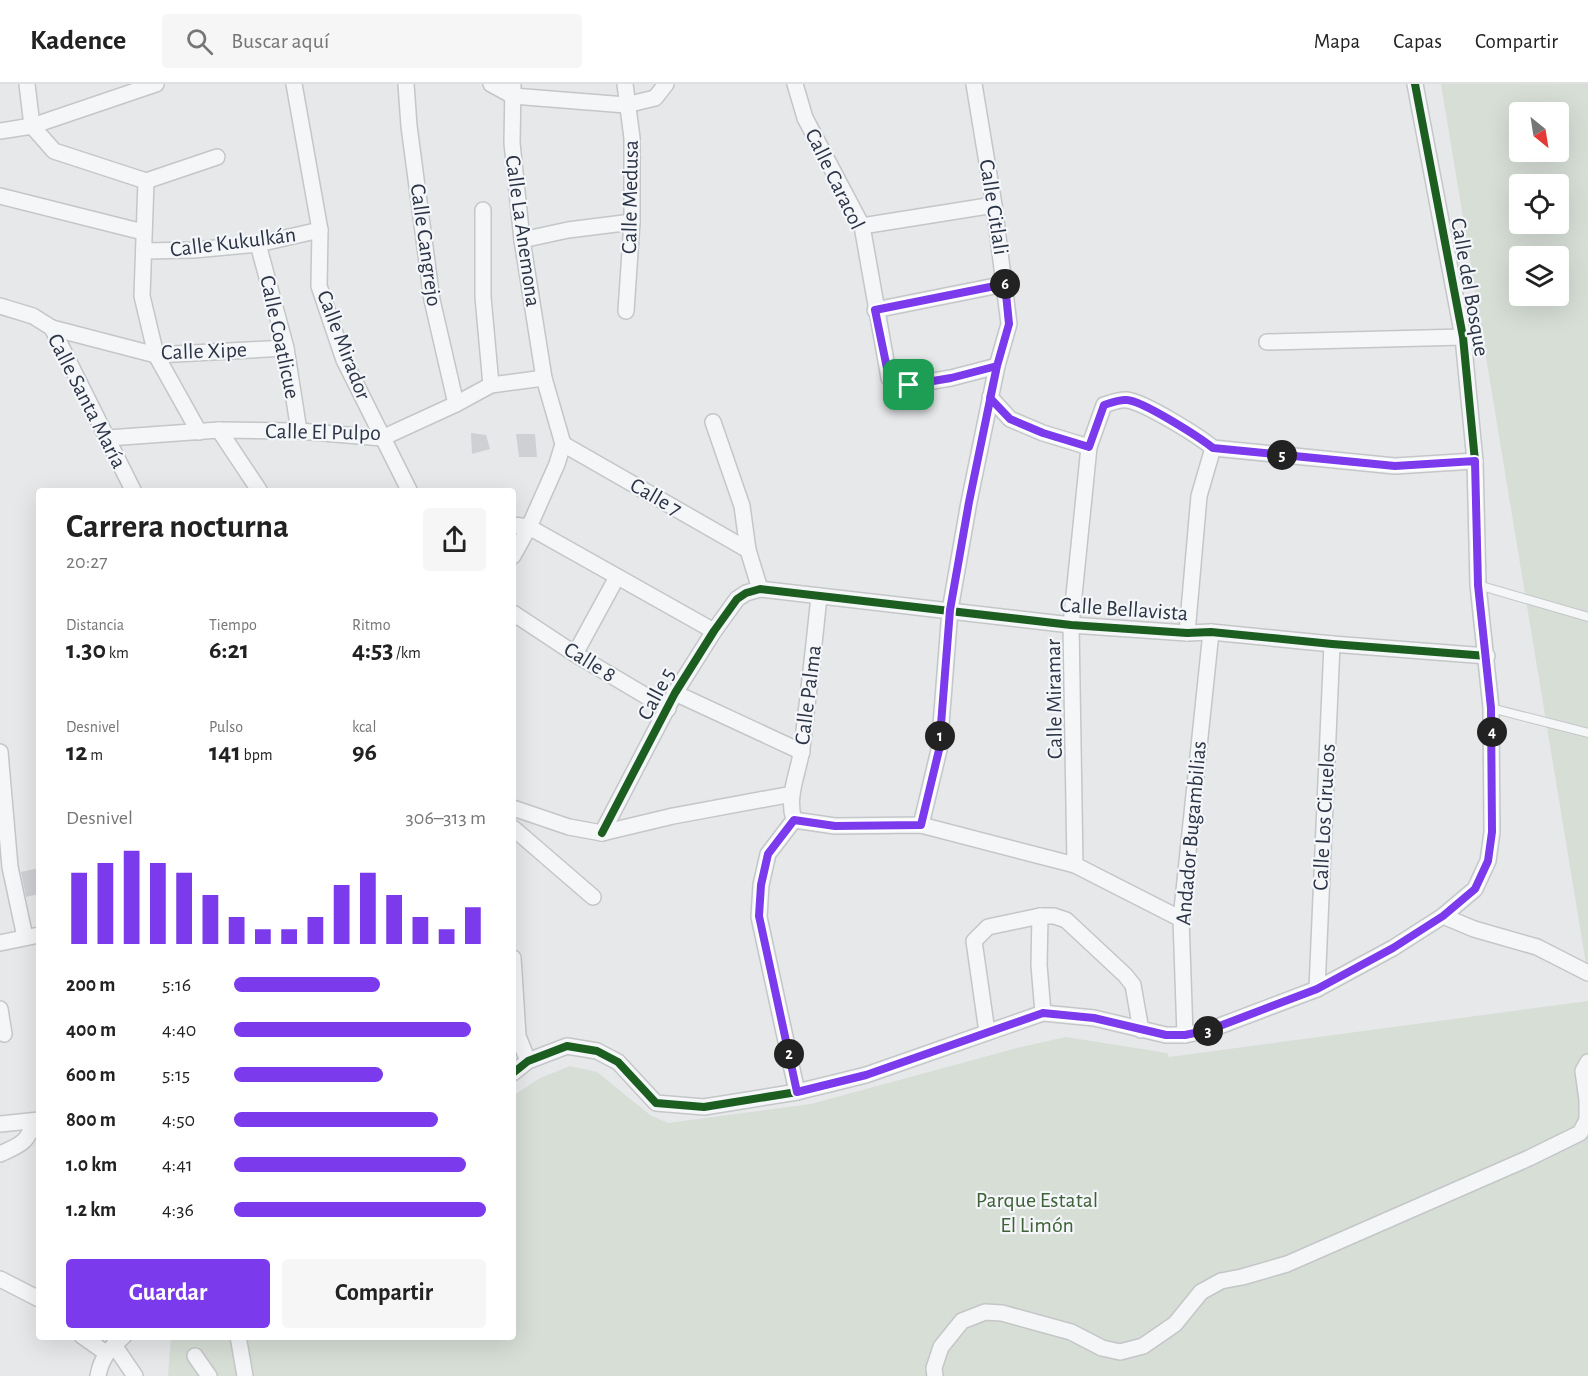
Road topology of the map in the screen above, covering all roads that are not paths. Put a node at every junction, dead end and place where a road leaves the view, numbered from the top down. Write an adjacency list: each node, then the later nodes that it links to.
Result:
1 (27, 84): 13 (street)
2 (156, 84): 13 (street)
3 (294, 84): 22 (street, Calle Mirador)
4 (406, 84): 40 (street, Calle Cangrejo)
5 (491, 84): 11 (street)
6 (624, 84): 12 (street, Calle Medusa)
7 (666, 84): 12 (street)
8 (795, 84): 21 (street, Calle Caracol)
9 (974, 84): 18 (street, Calle Citlali)
10 (1415, 84): 32 (street, Calle del Bosque)
11 (513, 90): 12 (street); 24 (street, Calle La Anemona)
12 (626, 105): 20 (street, Calle Medusa)
13 (32, 126): 14 (street); 16 (street)
14 (0, 131)
15 (217, 157): 16 (street)
16 (146, 180): 23 (street)
17 (0, 196): 23 (street, Calle Kukulkán)
18 (994, 206): 21 (street); 27 (street, Calle Citlali)
19 (483, 210): 38 (street)
20 (632, 222): 24 (street); 30 (street, Calle Medusa)
21 (862, 226): 29 (street, Calle Caracol)
22 (320, 230): 25 (street, Calle Kukulkán); 46 (street, Calle Mirador)
23 (143, 232): 26 (street)
24 (522, 240): 37 (street, Calle La Anemona)
25 (258, 244): 26 (street, Calle Kukulkán); 34 (street, Calle Coatlicue)
26 (144, 251): 35 (street)
27 (1005, 284): 29 (street); 36 (street, Calle Citlali)
28 (0, 306): 31 (street, Calle Santa María)
29 (875, 310): 36 (street, Calle Caracol)
30 (626, 311)
31 (52, 328): 35 (street, Calle Xipe); 45 (street, Calle Santa María)
32 (1463, 337): 33 (street); 50 (street, Calle del Bosque)
33 (1267, 342)
34 (286, 348): 35 (street, Calle Xipe); 43 (street, Calle Coatlicue)
35 (156, 355): 44 (street)
36 (997, 366): 39 (street, Calle Citlali)
37 (544, 378): 38 (street, Calle El Pulpo); 47 (street, Calle La Anemona)
38 (491, 385): 40 (street, Calle El Pulpo)
39 (990, 398): 48 (street); 62 (street, Calle Citlali)
40 (456, 404): 46 (street, Calle El Pulpo)
41 (712, 422): 56 (street)
42 (219, 430): 43 (street, Calle El Pulpo); 44 (street, Calle El Pulpo); 52 (street)
43 (299, 431): 46 (street, Calle El Pulpo)
44 (199, 432): 45 (street, Calle El Pulpo)
45 (108, 438): 51 (street, Calle Santa María)
46 (382, 438): 53 (street, Calle Mirador)
47 (563, 444): 55 (street); 56 (street, Calle 7)
48 (1089, 447): 49 (street, Calle Miramar); 65 (street, Calle Miramar)
49 (1213, 448): 50 (street); 68 (street)
50 (1475, 461): 59 (street, Calle del Bosque)
51 (132, 488)
52 (258, 488)
53 (408, 488)
54 (516, 525): 55 (street)
55 (529, 527): 57 (street); 58 (street)
56 (748, 550): 60 (street)
57 (516, 551)
58 (617, 578): 66 (street); 70 (street)
59 (1478, 585): 64 (lane); 71 (street, Calle del Bosque)
60 (760, 589): 61 (street, Calle Bellavista); 66 (street, Calle 5)
61 (819, 596): 62 (street, Calle Bellavista); 77 (street, Calle Palma)
62 (950, 610): 65 (street, Calle Bellavista); 81 (street, Calle Citlali)
63 (516, 615): 70 (street, Calle 8)
64 (1588, 617)
65 (1071, 625): 68 (street, Calle Bellavista); 84 (street, Calle Miramar)
66 (714, 631): 72 (street, Calle 5)
67 (1211, 632): 68 (street, Calle Bellavista); 69 (street, Calle Bellavista); 88 (street, Andador Bugambilias)
68 (1187, 633)
69 (1332, 644): 71 (street, Calle Bellavista); 92 (street, Calle Los Ciruelos)
70 (575, 654): 74 (street, Calle 8)
71 (1487, 656): 73 (street, Calle del Bosque)
72 (675, 693): 74 (street, Calle 5); 77 (street)
73 (1491, 708): 75 (lane); 87 (street, Calle del Bosque)
74 (668, 710): 83 (street, Calle 5)
75 (1588, 734)
76 (0, 752): 89 (street)
77 (802, 752): 78 (street, Calle Palma)
78 (792, 794): 80 (street, Calle Palma); 83 (street)
79 (516, 809): 83 (street)
80 (793, 816): 81 (street); 103 (street)
81 (921, 825): 84 (street)
82 (516, 831): 85 (street)
83 (602, 833)
84 (1075, 864): 88 (street)
85 (593, 897)
86 (1040, 916): 95 (street); 96 (street); 97 (street)
87 (1443, 916): 91 (street); 92 (street, Calle del Bosque)
88 (1181, 919): 99 (street, Andador Bugambilias)
89 (32, 936): 90 (street)
90 (0, 943)
91 (1588, 972)
92 (1317, 989): 99 (street, Calle del Bosque)
93 (516, 1005): 100 (street)
94 (0, 1009): 98 (street)
95 (1043, 1013): 96 (street, Calle del Bosque); 97 (street, Calle del Bosque)
96 (1140, 1030): 99 (street, Calle del Bosque)
97 (987, 1032): 103 (street, Calle del Bosque)
98 (4, 1034)
99 (1185, 1035)
100 (528, 1061): 102 (street, Calle del Bosque); 103 (street, Calle del Bosque)
101 (1588, 1062): 116 (street)
102 (516, 1071)
103 (797, 1092)
104 (36, 1120): 105 (street); 106 (street)
105 (0, 1124)
106 (0, 1154)
107 (0, 1279): 108 (street)
108 (36, 1297)
109 (88, 1340): 111 (street)
110 (239, 1340): 115 (street)
111 (109, 1355): 113 (street)
112 (195, 1356): 114 (street)
113 (135, 1376)
114 (209, 1376)
115 (245, 1376)
116 (935, 1376)

